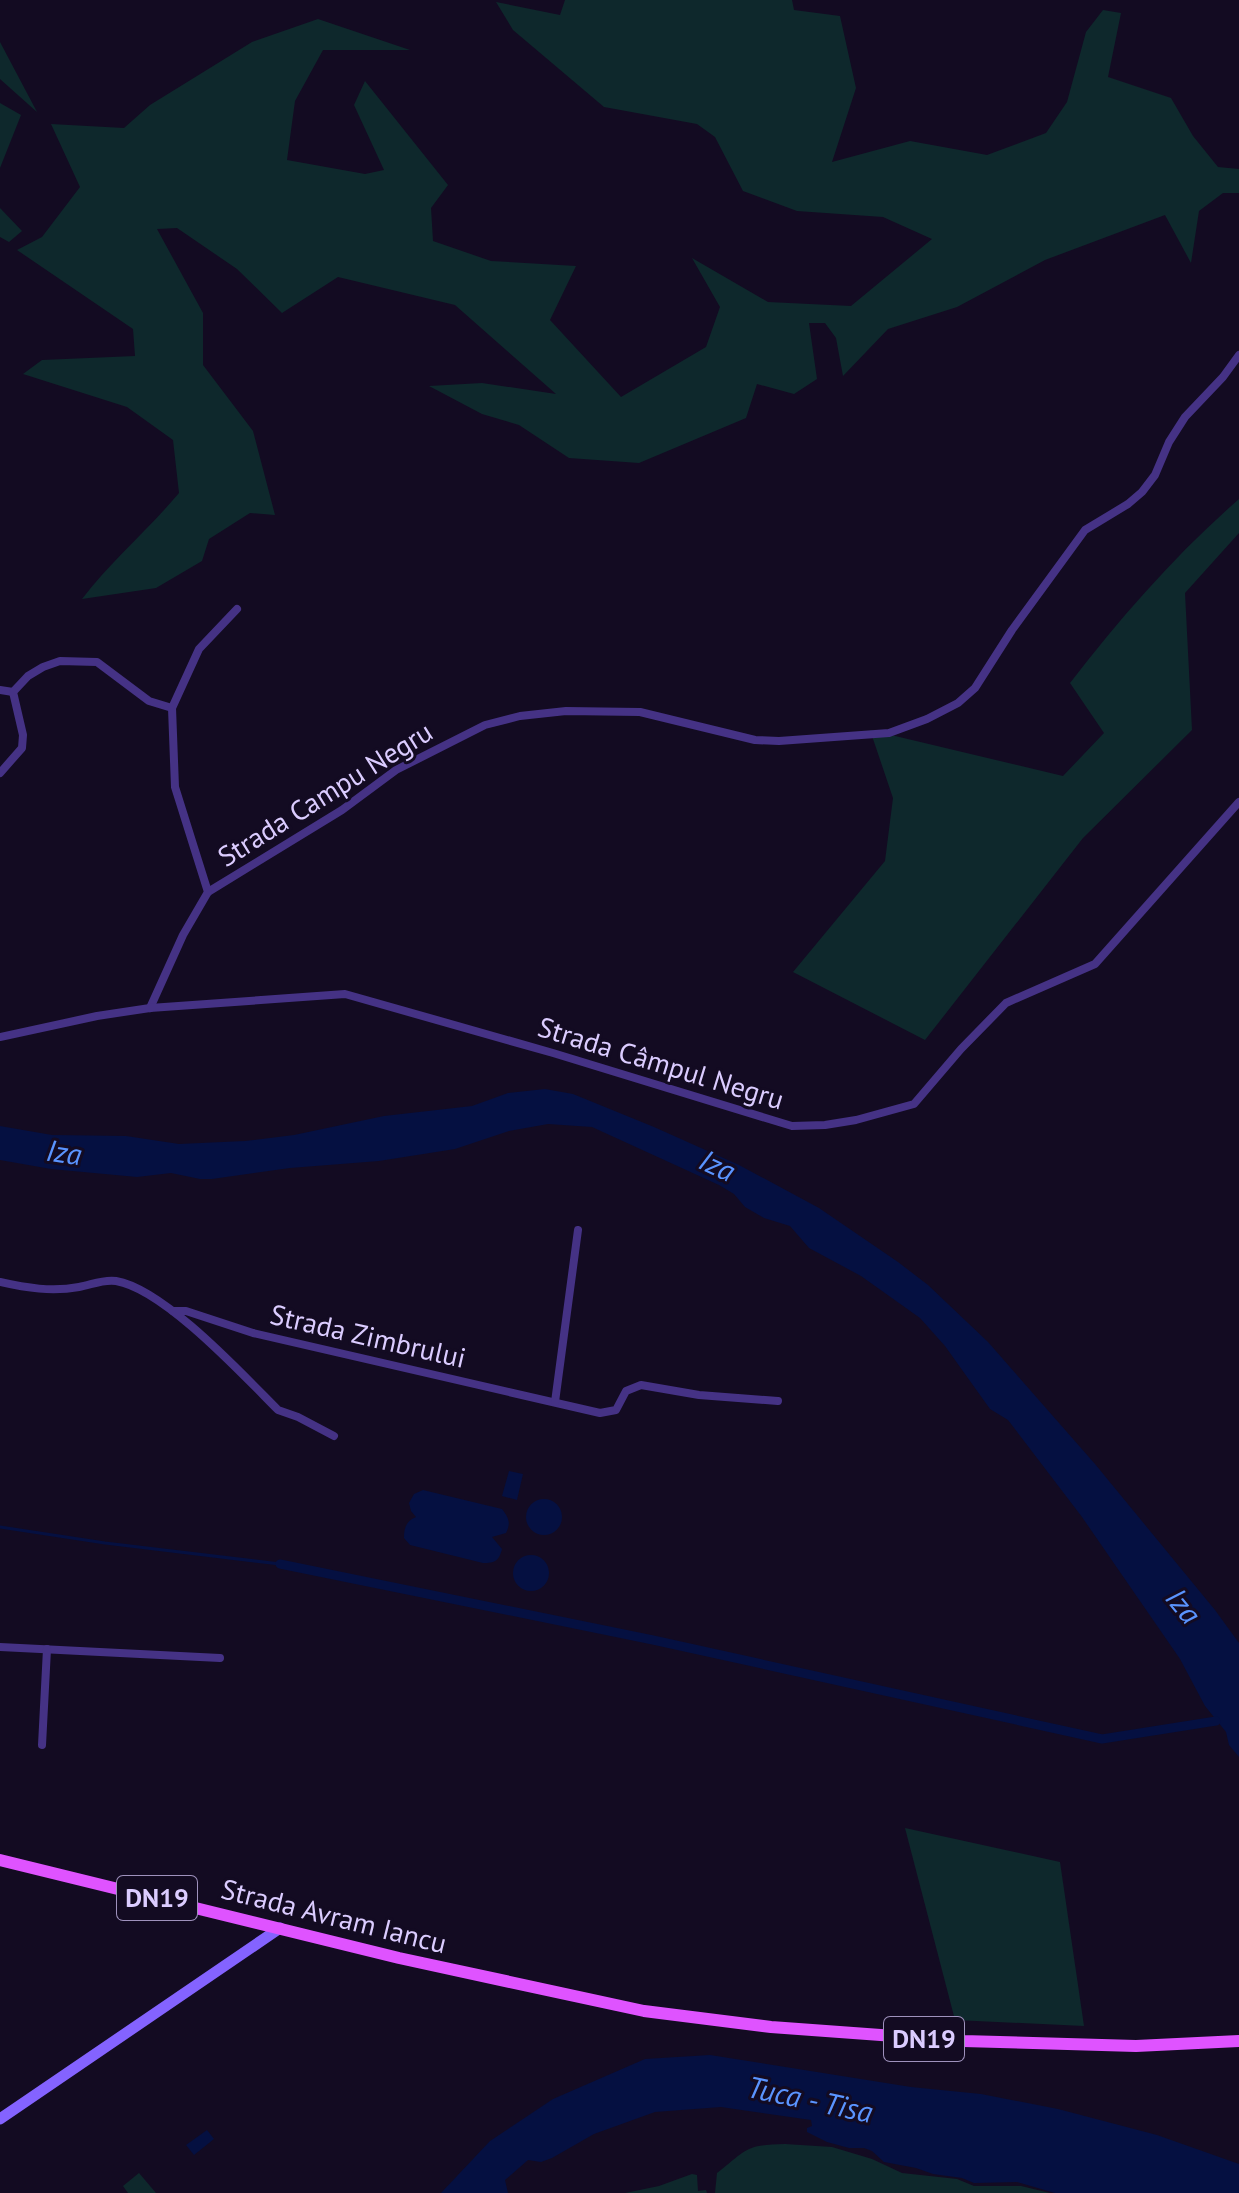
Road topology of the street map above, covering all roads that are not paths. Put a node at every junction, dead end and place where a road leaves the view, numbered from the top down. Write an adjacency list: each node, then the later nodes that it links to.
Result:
1 (1239, 355): 8 (street, Strada Campu Negru)
2 (237, 609): 5 (street, Strada Campu Negru)
3 (0, 690): 4 (street)
4 (13, 692): 5 (street); 6 (street)
5 (172, 708): 8 (street, Strada Campu Negru)
6 (0, 773)
7 (1239, 802): 9 (street, Strada Câmpul Negru)
8 (208, 892): 9 (street, Strada Campu Negru)
9 (150, 1008): 10 (street, Strada Câmpul Negru)
10 (0, 1037)
11 (578, 1230): 15 (street)
12 (0, 1282): 13 (street, Strada Zimbrului)
13 (173, 1311): 15 (street, Strada Zimbrului); 16 (street, Strada Zimbrului)
14 (778, 1401): 15 (street, Strada Zimbrului)
15 (555, 1402)
16 (334, 1436)
17 (0, 1647): 18 (street)
18 (47, 1649): 19 (street); 20 (street)
19 (220, 1658)
20 (42, 1745)
21 (0, 1860): 22 (main road, Strada Avram Iancu / DN19)
22 (280, 1928): 23 (main road, Strada Avram Iancu / DN19); 24 (main road)
23 (1239, 2041)
24 (0, 2119)

